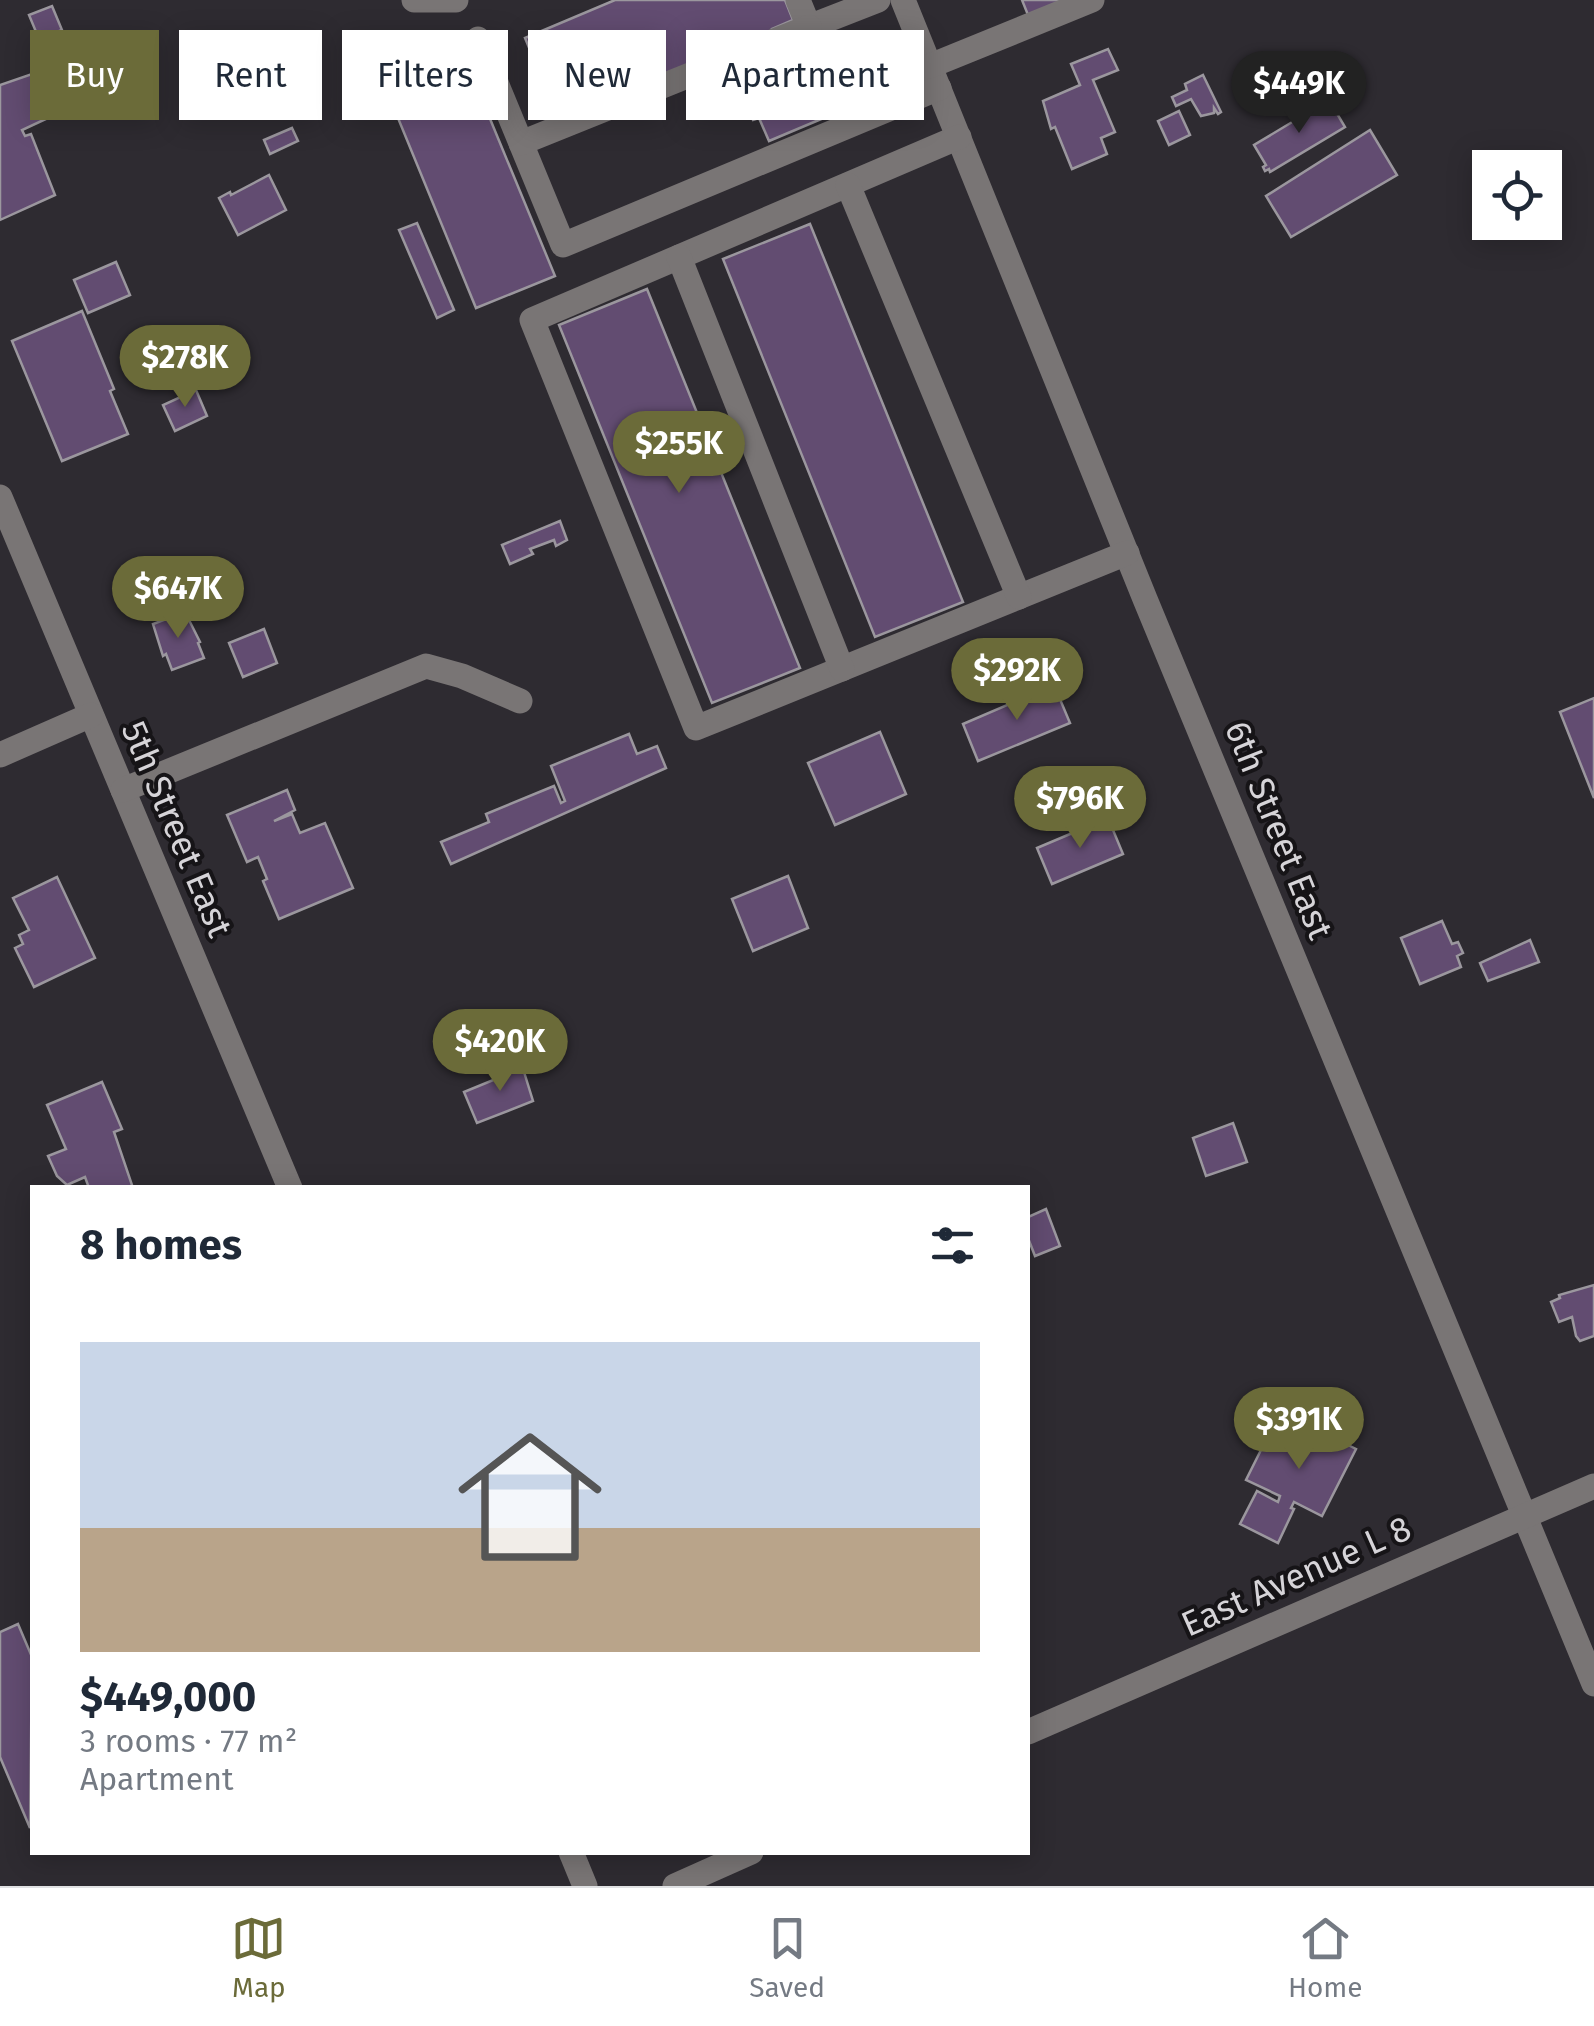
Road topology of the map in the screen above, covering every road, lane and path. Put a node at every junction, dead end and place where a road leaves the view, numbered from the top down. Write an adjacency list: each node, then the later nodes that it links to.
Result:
1 (414, 0): 2 (street)
2 (456, 0)
3 (798, 0): 7 (street)
4 (878, 0): 7 (street)
5 (903, 0): 8 (street, 6th Street East)
6 (1092, 0): 8 (street)
7 (809, 26): 11 (street)
8 (934, 77): 10 (street, 6th Street East); 11 (street)
9 (508, 111): 11 (street)
10 (959, 137): 12 (street); 15 (street, 6th Street East)
11 (521, 143)
12 (848, 184): 13 (street); 16 (street)
13 (680, 257): 17 (street); 17 (street)
14 (3, 511): 19 (street, 5th Street East)
15 (1127, 553): 16 (street); 24 (street, 6th Street East)
16 (1019, 597): 17 (street)
17 (842, 669)
18 (520, 701): 21 (street)
19 (91, 715): 20 (street); 21 (street, 5th Street East)
20 (0, 755)
21 (123, 790): 22 (street, 5th Street East)
22 (289, 1185)
23 (1594, 1486): 24 (street, East Avenue L 8)
24 (1523, 1514): 25 (street, 6th Street East); 26 (street, East Avenue L 8)
25 (1594, 1684)
26 (1030, 1731)
27 (571, 1855): 29 (street)
28 (744, 1855): 30 (street)
29 (585, 1886)
30 (675, 1886)

